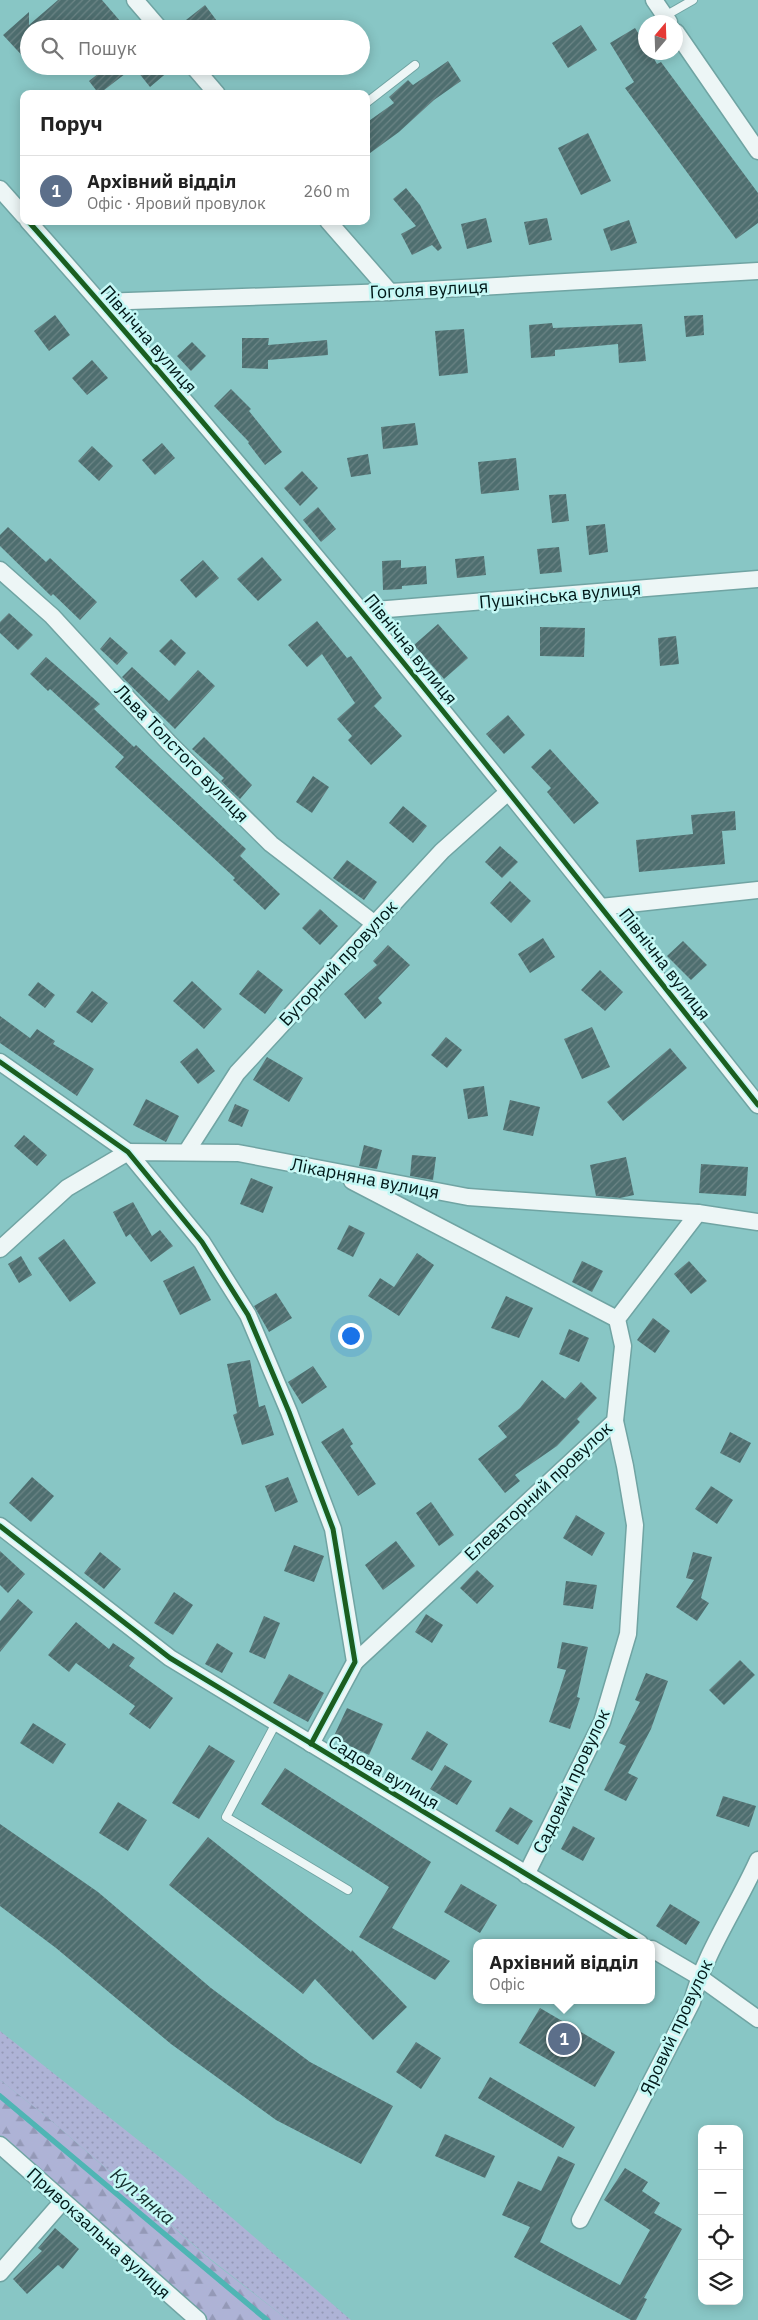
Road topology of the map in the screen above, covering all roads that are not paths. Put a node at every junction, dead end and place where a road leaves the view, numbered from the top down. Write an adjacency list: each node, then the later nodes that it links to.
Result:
1 (135, 0): 6 (street)
2 (654, 0): 4 (street)
3 (693, 0): 5 (lane)
4 (664, 15)
5 (672, 15)
6 (152, 20)
7 (683, 42): 12 (street)
8 (415, 65): 11 (lane)
9 (201, 75): 10 (street)
10 (214, 90)
11 (370, 100)
12 (758, 151)
13 (0, 189): 14 (street)
14 (20, 212)
15 (32, 225): 19 (street, Північна вулиця)
16 (331, 225): 18 (street)
17 (758, 271): 18 (street, Гоголя вулиця)
18 (390, 292): 19 (street, Гоголя вулиця)
19 (100, 302): 22 (street, Північна вулиця)
20 (0, 570): 26 (street, Льва Толстого вулиця)
21 (758, 579): 22 (street, Пушкінська вулиця)
22 (363, 611): 23 (street, Північна вулиця)
23 (508, 792): 25 (street, Північна вулиця); 26 (street, Бугорний провулок)
24 (758, 890): 25 (street)
25 (601, 907): 28 (street, Північна вулиця)
26 (375, 924): 29 (street, Бугорний провулок)
27 (0, 1062): 30 (street)
28 (758, 1105)
29 (187, 1151): 30 (street, Лікарняна вулиця); 31 (street, Лікарняна вулиця)
30 (128, 1152): 34 (street); 38 (street)
31 (337, 1173): 32 (street, Лікарняна вулиця); 35 (street)
32 (698, 1213): 33 (street, Лікарняна вулиця); 35 (street)
33 (758, 1222)
34 (0, 1249)
35 (617, 1318): 36 (street, Елеваторний провулок)
36 (615, 1421): 38 (street, Елеваторний провулок); 42 (street, Садовий провулок)
37 (0, 1526): 39 (street, Садова вулиця)
38 (355, 1662): 40 (street, Елеваторний провулок)
39 (276, 1723): 40 (street, Садова вулиця); 43 (lane)
40 (311, 1744): 42 (street, Садова вулиця)
41 (758, 1860): 46 (street, Яровий провулок)
42 (526, 1875): 44 (street, Садова вулиця)
43 (348, 1890)
44 (633, 1939)
45 (655, 1951): 46 (street)
46 (698, 1976): 47 (street); 50 (street, Яровий провулок)
47 (758, 2019)
48 (0, 2145): 49 (street, Привокзальна вулиця)
49 (62, 2202): 51 (street); 52 (street, Привокзальна вулиця)
50 (580, 2220)
51 (0, 2273)
52 (198, 2320)

